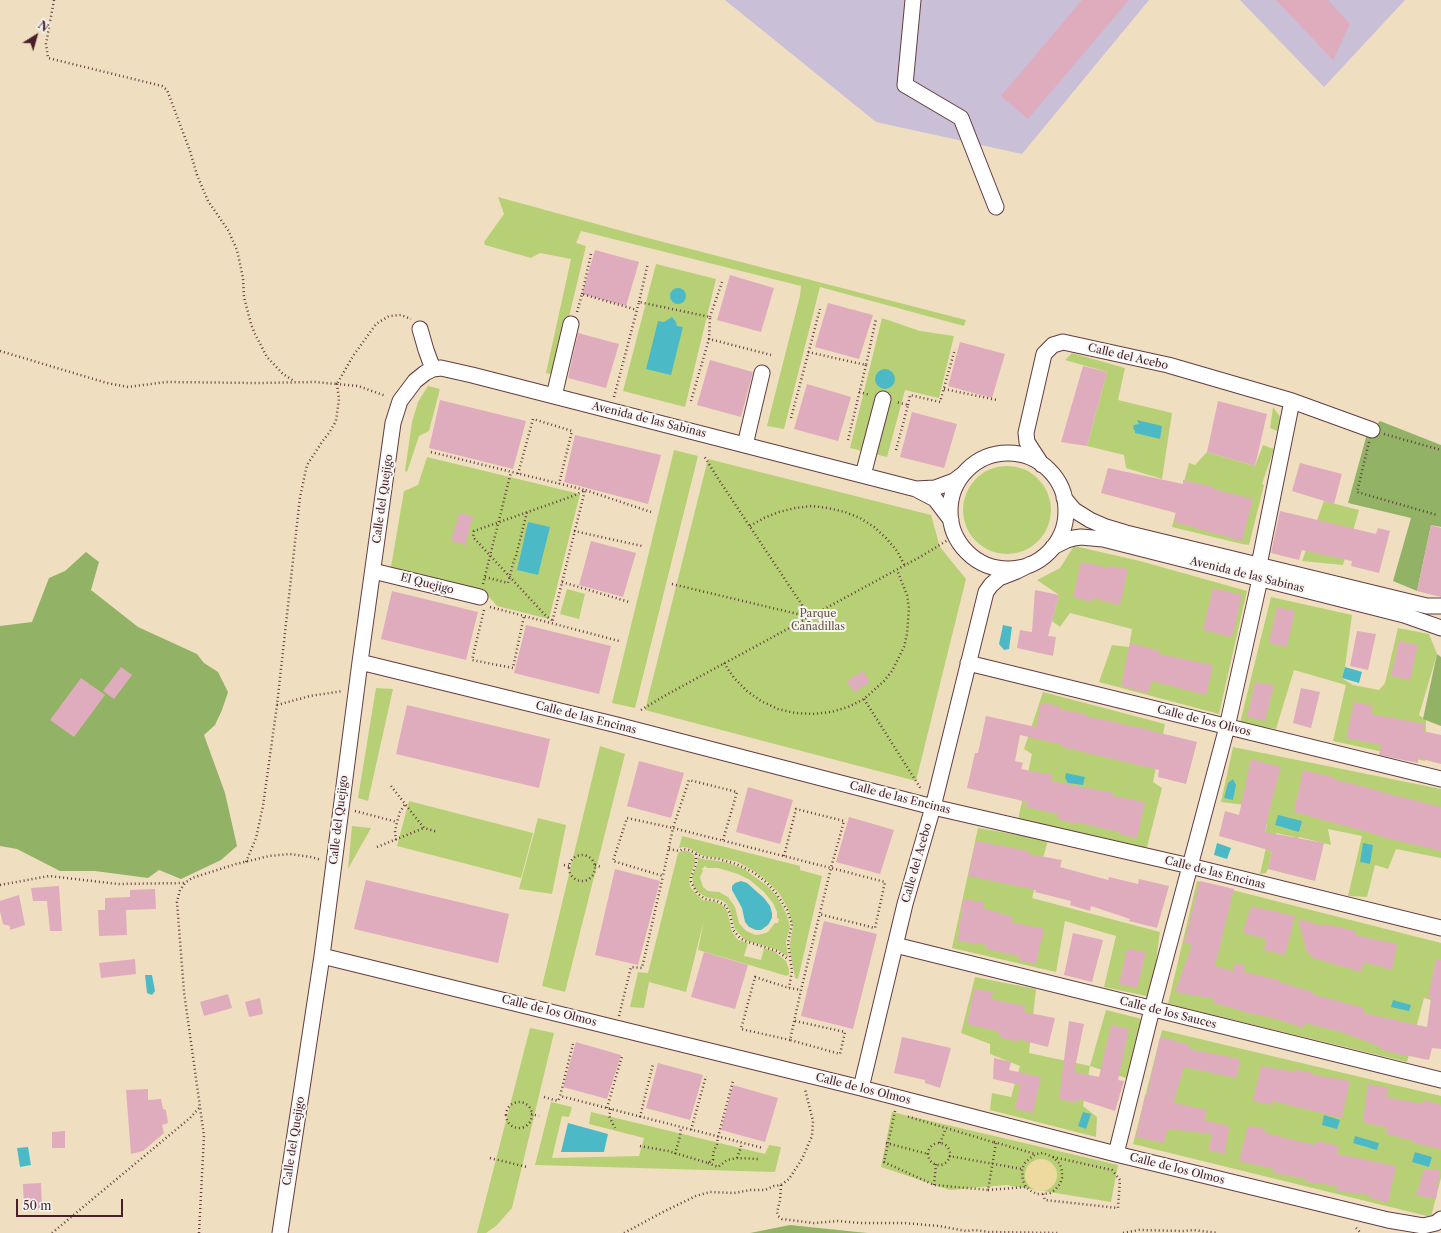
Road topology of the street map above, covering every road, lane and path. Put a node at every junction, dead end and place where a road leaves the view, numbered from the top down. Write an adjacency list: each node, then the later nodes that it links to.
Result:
1 (54, 0): 23 (path)
2 (913, 0): 3 (street)
3 (996, 207)
4 (591, 254): 7 (path)
5 (648, 263): 8 (path)
6 (722, 282): 11 (path)
7 (582, 294): 10 (path); 12 (path)
8 (639, 302): 10 (path); 11 (path)
9 (820, 309): 18 (path)
10 (637, 310): 33 (path)
11 (710, 317): 15 (path)
12 (574, 319): 26 (street)
13 (876, 319): 20 (path)
14 (420, 329): 21 (street); 24 (path)
15 (709, 339): 19 (path); 28 (path)
16 (955, 349): 25 (path)
17 (0, 351): 23 (path)
18 (808, 352): 20 (path); 34 (path)
19 (771, 355)
20 (866, 365): 37 (path)
21 (433, 369): 26 (street, Avenida de las Sabinas); 31 (street)
22 (762, 373): 38 (street)
23 (294, 382): 24 (path)
24 (337, 384): 31 (path); 87 (path)
25 (944, 389): 29 (path); 32 (path)
26 (554, 396): 33 (street, Avenida de las Sabinas)
27 (883, 399): 47 (street)
28 (691, 400)
29 (997, 400)
30 (1292, 401): 35 (street, Calle del Acebo); 36 (street, Calle del Acebo); 68 (street)
31 (399, 404): 66 (street, Calle del Quejigo)
32 (908, 406)
33 (610, 411): 38 (street, Avenida de las Sabinas)
34 (791, 418)
35 (1372, 430): 39 (path); 54 (path)
36 (1026, 433): 41 (street); 43 (street)
37 (848, 440)
38 (745, 445): 47 (street, Avenida de las Sabinas)
39 (1441, 450)
40 (431, 452): 44 (path)
41 (994, 455): 43 (street); 45 (street)
42 (704, 456): 57 (path)
43 (1042, 465): 51 (street)
44 (511, 472): 46 (path); 56 (path)
45 (965, 473): 49 (street, Avenida de las Sabinas); 55 (street)
46 (518, 474): 48 (path); 48 (path)
47 (863, 475): 49 (street, Avenida de las Sabinas)
48 (559, 484): 50 (path)
49 (916, 489): 55 (street, Avenida de las Sabinas)
50 (585, 490): 52 (path); 53 (path); 58 (path)
51 (1064, 498): 61 (street); 68 (street, Avenida de las Sabinas)
52 (527, 512): 56 (path); 69 (path)
53 (651, 512)
54 (1438, 515)
55 (951, 520): 59 (street)
56 (499, 522): 63 (path); 63 (path)
57 (750, 526): 65 (path); 78 (path)
58 (574, 531): 60 (path); 71 (path)
59 (956, 535): 62 (street); 65 (path)
60 (642, 546)
61 (1053, 547): 64 (street); 68 (street, Avenida de las Sabinas)
62 (971, 555): 64 (street); 73 (street, Calle del Acebo)
63 (490, 556): 69 (path); 70 (path)
64 (1031, 564): 73 (street, Calle del Acebo)
65 (905, 566): 67 (path)
66 (373, 570): 74 (street, El Quejigo); 82 (street, Calle del Quejigo)
67 (897, 570): 78 (path); 86 (path)
68 (1260, 572): 76 (street, Avenida de las Sabinas); 80 (street, Avenida de las Sabinas); 89 (street)
69 (510, 576): 70 (path); 79 (path)
70 (485, 577): 74 (path)
71 (562, 582): 75 (path); 79 (path)
72 (672, 584): 78 (path)
73 (986, 592): 84 (street, Calle del Acebo)
74 (480, 597)
75 (629, 602)
76 (1441, 606)
77 (524, 616): 77 (path); 79 (path)
78 (810, 617): 83 (path)
79 (552, 621): 81 (path)
80 (1441, 628)
81 (619, 641)
82 (360, 662): 85 (street, Calle del Quejigo); 93 (street, Calle de las Encinas)
83 (724, 663): 86 (path); 88 (path)
84 (968, 663): 89 (street, Calle de los Olivos); 93 (street, Calle del Acebo)
85 (357, 686): 87 (path); 94 (street, Calle del Quejigo)
86 (864, 699): 93 (path)
87 (277, 705): 105 (path)
88 (641, 710)
89 (1227, 727): 90 (street, Calle de los Olivos); 110 (street)
90 (1441, 779)
91 (391, 786): 92 (path)
92 (405, 804): 95 (path); 96 (path)
93 (933, 807): 110 (street, Calle de las Encinas); 118 (street, Calle del Acebo)
94 (341, 808): 95 (path); 106 (street, Calle del Quejigo)
95 (397, 822): 99 (path)
96 (424, 828): 98 (path); 99 (path)
97 (673, 828): 100 (path); 100 (path); 102 (path); 113 (path)
98 (438, 832)
99 (396, 840): 101 (path)
100 (723, 840): 104 (path)
101 (378, 847)
102 (669, 849): 103 (path); 113 (path)
103 (696, 854): 120 (path); 120 (path)
104 (784, 856): 112 (path); 112 (path)
105 (246, 862): 106 (path); 114 (path)
106 (334, 863): 119 (street, Calle del Quejigo)
107 (564, 864): 109 (path)
108 (594, 864): 109 (path); 109 (path); 111 (path)
109 (570, 866)
110 (1190, 866): 117 (street, Calle de las Encinas); 123 (street)
111 (601, 867)
112 (831, 868): 116 (path); 116 (path)
113 (663, 876): 125 (path)
114 (185, 883): 115 (path); 137 (path)
115 (0, 885)
116 (819, 914): 122 (path)
117 (1441, 928)
118 (895, 945): 123 (street, Calle de los Sauces); 134 (street, Calle del Acebo)
119 (322, 956): 125 (street, Calle de los Olmos); 179 (street, Calle del Quejigo)
120 (790, 962): 121 (path)
121 (789, 988): 122 (path); 126 (path)
122 (801, 990): 124 (path)
123 (1152, 1009): 132 (street, Calle de los Sauces); 159 (street)
124 (795, 1021): 126 (path); 126 (path)
125 (616, 1027): 130 (street, Calle de los Olmos)
126 (790, 1040)
127 (573, 1044): 135 (path)
128 (622, 1056): 138 (path)
129 (653, 1064): 144 (path)
130 (803, 1074): 134 (street, Calle de los Olmos); 170 (path)
131 (706, 1076): 148 (path)
132 (1441, 1080)
133 (734, 1081): 149 (path)
134 (861, 1088): 159 (street, Calle de los Olmos)
135 (560, 1096): 136 (path); 138 (path)
136 (544, 1097)
137 (200, 1107): 177 (path); 178 (path)
138 (607, 1108): 140 (path)
139 (502, 1109): 141 (path)
140 (611, 1109): 144 (path); 146 (path)
141 (506, 1111): 142 (path); 142 (path)
142 (531, 1114): 143 (path)
143 (539, 1116)
144 (640, 1117): 145 (path)
145 (681, 1127): 148 (path); 156 (path)
146 (614, 1128)
147 (946, 1128): 150 (path); 152 (path); 153 (path)
148 (691, 1130): 149 (path)
149 (718, 1137): 151 (path); 165 (path)
150 (994, 1142): 158 (path); 166 (path)
151 (741, 1143): 155 (path); 163 (path)
152 (887, 1143): 157 (path); 171 (path)
153 (940, 1143): 157 (path); 160 (path)
154 (640, 1146): 156 (path)
155 (763, 1148)
156 (675, 1154): 165 (path)
157 (928, 1154): 167 (path)
158 (1036, 1154): 161 (path); 169 (path)
159 (1116, 1154): 176 (street, Calle de los Olmos)
160 (949, 1156): 166 (path); 167 (path)
161 (1053, 1157): 174 (path); 174 (path)
162 (490, 1158): 168 (path)
163 (737, 1158): 164 (path); 165 (path)
164 (758, 1159)
165 (708, 1163)
166 (992, 1163): 169 (path); 173 (path)
167 (936, 1164): 171 (path)
168 (527, 1167)
169 (1022, 1168): 172 (path)
170 (781, 1185): 180 (path); 181 (path)
171 (934, 1185): 173 (path)
172 (1026, 1187): 173 (path); 174 (path)
173 (988, 1190)
174 (1043, 1194)
175 (1441, 1219): 176 (street, Calle de los Olmos)
176 (1387, 1226)
177 (52, 1233)
178 (199, 1233)
179 (280, 1233)
180 (624, 1233)
181 (1059, 1233)
182 (1123, 1233): 183 (path)
183 (1218, 1233)

